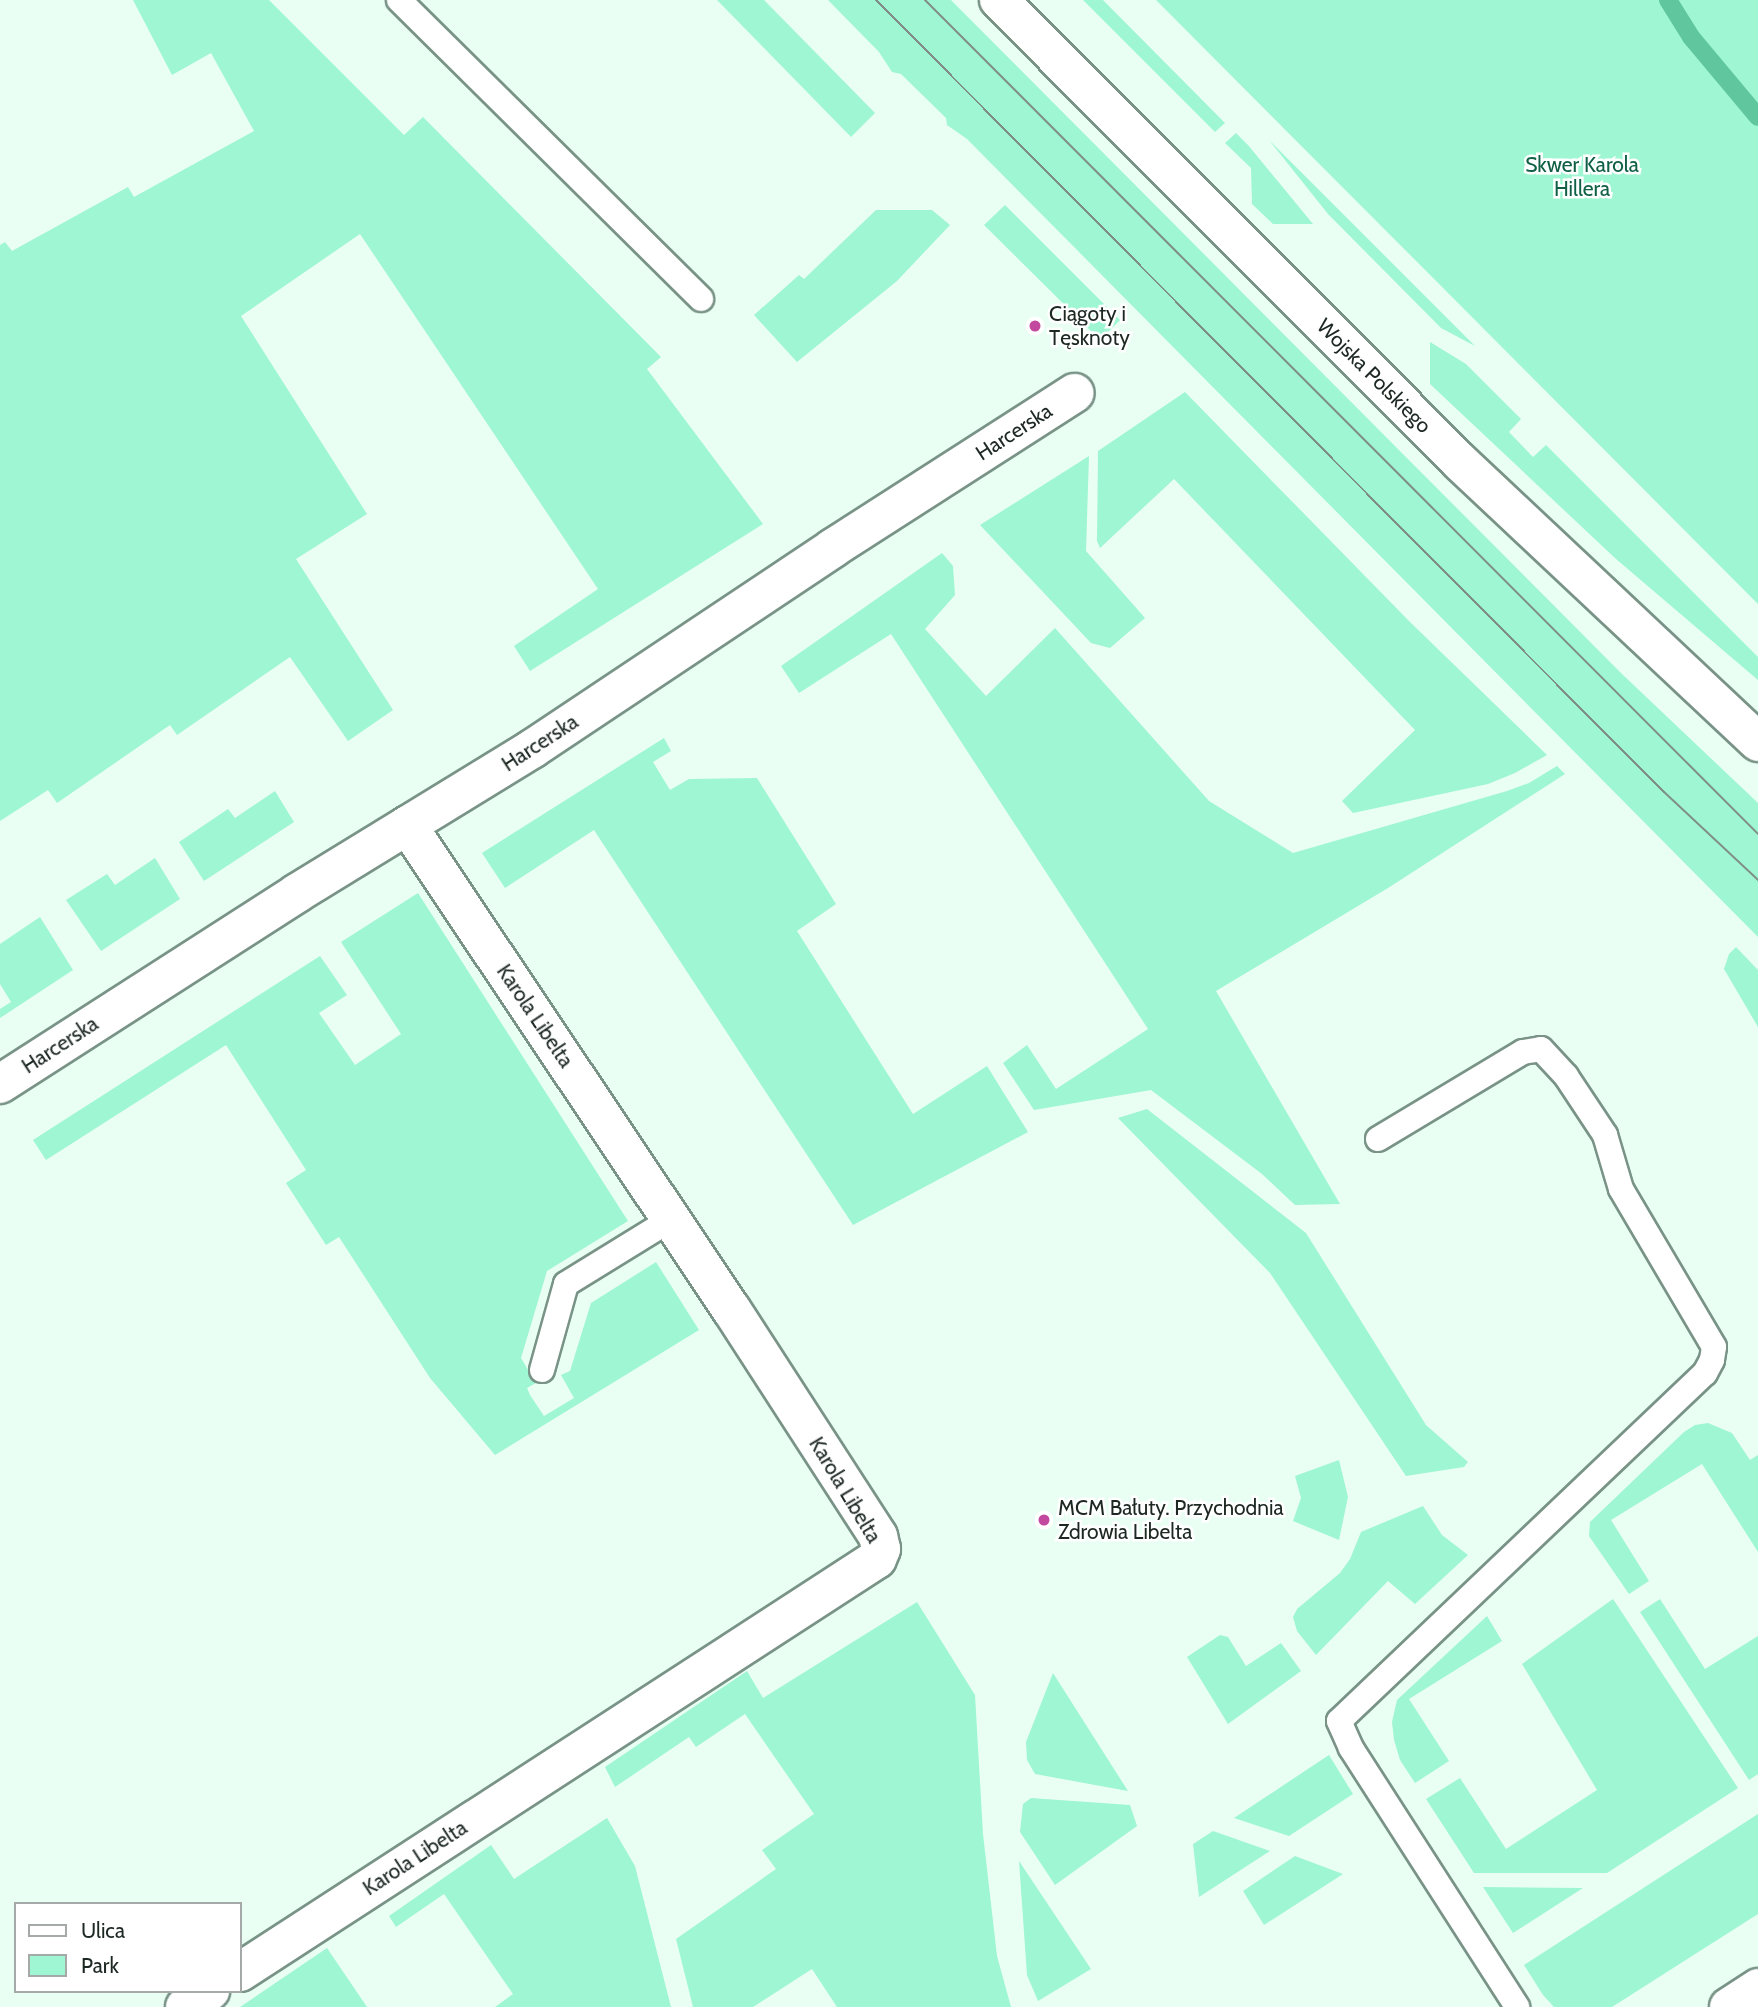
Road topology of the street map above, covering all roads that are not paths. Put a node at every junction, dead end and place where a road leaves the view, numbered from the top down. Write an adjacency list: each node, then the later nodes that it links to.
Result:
1 (399, 0): 3 (lane)
2 (999, 0): 5 (street, Wojska Polskiego)
3 (701, 299)
4 (1074, 393): 6 (street, Harcerska)
5 (1758, 742)
6 (407, 825): 7 (street, Harcerska); 9 (street, Karola Libelta)
7 (0, 1084)
8 (1378, 1139): 15 (lane)
9 (670, 1220): 10 (lane); 11 (street, Karola Libelta)
10 (542, 1370)
11 (242, 1971)
12 (1758, 1988): 16 (street)
13 (207, 1993): 14 (street)
14 (185, 2007)
15 (1517, 2007)
16 (1729, 2007)

